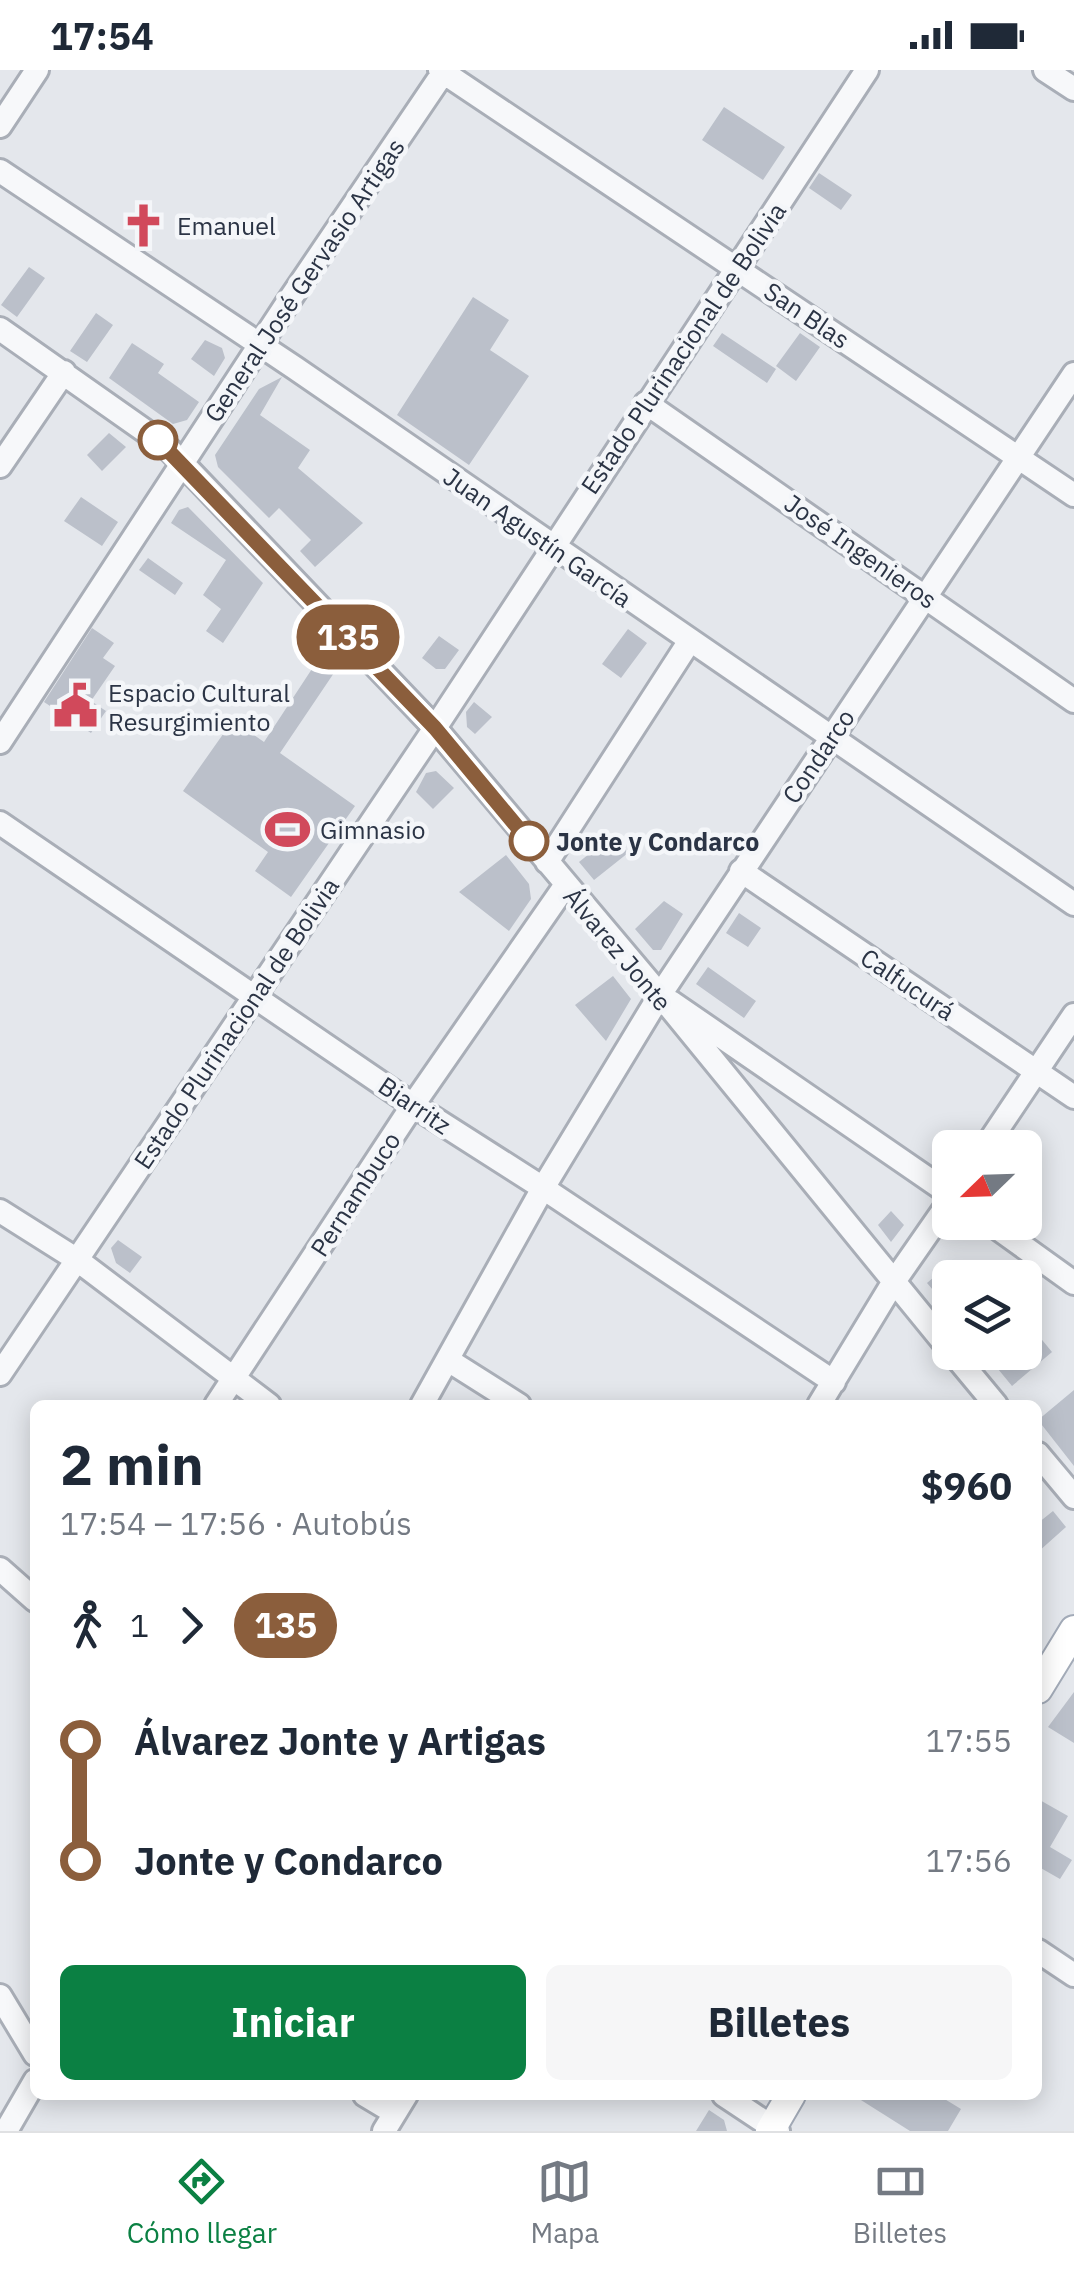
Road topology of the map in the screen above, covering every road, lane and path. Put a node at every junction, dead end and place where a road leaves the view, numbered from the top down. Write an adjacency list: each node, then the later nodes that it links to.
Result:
1 (37, 70): 6 (street)
2 (867, 70): 8 (street, Estado Plurinacional de Bolivia)
3 (1045, 70): 5 (street)
4 (443, 71): 8 (street, San Blas); 10 (street, General José Gervasio Artigas)
5 (1074, 89)
6 (0, 126)
7 (0, 171): 10 (street, Juan Agustín García)
8 (737, 268): 13 (street, Estado Plurinacional de Bolivia); 14 (street, San Blas)
9 (0, 329): 11 (street, Álvarez Jonte)
10 (260, 344): 15 (street, General José Gervasio Artigas); 18 (street, Juan Agustín García)
11 (64, 372): 15 (street, Álvarez Jonte); 16 (street)
12 (1074, 374): 14 (street, Condarco)
13 (646, 404): 18 (street, Estado Plurinacional de Bolivia); 19 (street, José Ingenieros)
14 (1020, 456): 17 (street, San Blas); 19 (street, Condarco)
15 (183, 464): 22 (street, Álvarez Jonte); 24 (street, General José Gervasio Artigas)
16 (0, 466)
17 (1074, 494)
18 (552, 546): 20 (street, Juan Agustín García); 22 (street, Estado Plurinacional de Bolivia)
19 (926, 596): 21 (street, José Ingenieros); 23 (street, Condarco)
20 (689, 642): 23 (street, Juan Agustín García); 26 (street)
21 (1074, 701)
22 (435, 728): 26 (street, Álvarez Jonte); 30 (street, Estado Plurinacional de Bolivia)
23 (831, 737): 27 (street, Condarco); 29 (street, Juan Agustín García)
24 (0, 742)
25 (0, 824): 30 (street, Biarritz)
26 (548, 862): 28 (street, Álvarez Jonte)
27 (742, 871): 31 (street, Condarco); 33 (street, Calfucurá)
28 (565, 886): 31 (street, Álvarez Jonte); 35 (street, Pernambuco)
29 (1074, 904)
30 (255, 995): 35 (street, Biarritz); 42 (street, Estado Plurinacional de Bolivia)
31 (660, 995): 37 (street); 38 (street, Condarco); 43 (street, Álvarez Jonte)
32 (1074, 1015): 33 (street)
33 (1036, 1072): 34 (street, Calfucurá); 36 (street)
34 (1074, 1097)
35 (414, 1105): 38 (street, Biarritz); 49 (street, Pernambuco)
36 (998, 1130)
37 (932, 1184)
38 (543, 1188): 46 (street, Condarco); 50 (street, Biarritz)
39 (0, 1211): 42 (street)
40 (932, 1224): 43 (street)
41 (1014, 1240): 44 (street)
42 (76, 1260): 48 (street, Estado Plurinacional de Bolivia); 49 (street)
43 (893, 1283): 45 (street, Álvarez Jonte); 50 (street)
44 (1074, 1284)
45 (932, 1329)
46 (448, 1360): 53 (street, Condarco); 54 (street)
47 (967, 1370): 56 (street, Álvarez Jonte)
48 (0, 1374)
49 (235, 1378): 51 (street, Pernambuco); 52 (street)
50 (834, 1382): 55 (street)
51 (220, 1400)
52 (263, 1400)
53 (425, 1400)
54 (512, 1400)
55 (823, 1400)
56 (992, 1400)
57 (1042, 1459): 58 (street)
58 (1074, 1497)
59 (0, 1569): 60 (street)
60 (30, 1596)
61 (1074, 1630): 62 (main road)
62 (1042, 1682)
63 (1042, 1953): 64 (street)
64 (1074, 1975)
65 (0, 1996): 66 (street)
66 (30, 2046)
67 (30, 2090): 72 (street)
68 (373, 2100): 71 (street)
69 (731, 2100): 73 (street)
70 (788, 2100): 73 (main road)
71 (395, 2113)
72 (9, 2124)
73 (773, 2130)

